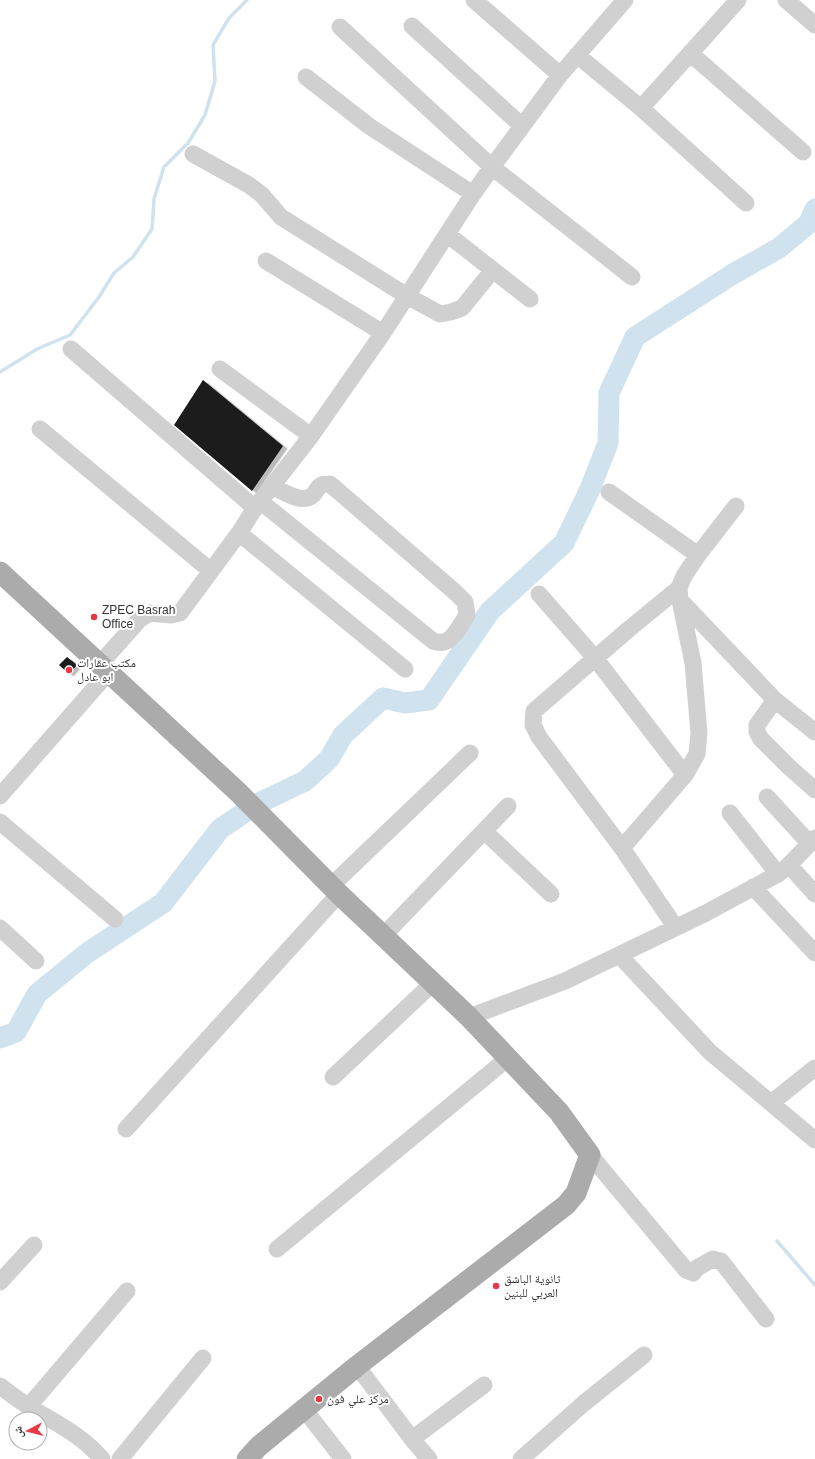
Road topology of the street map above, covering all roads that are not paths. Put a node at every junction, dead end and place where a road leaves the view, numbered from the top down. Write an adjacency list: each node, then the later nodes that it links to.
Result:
1 (474, 0): 10 (street)
2 (625, 0): 9 (street)
3 (738, 0): 8 (street)
4 (786, 0): 5 (street)
5 (815, 25)
6 (412, 26): 13 (street)
7 (340, 27): 16 (street)
8 (690, 53): 12 (street); 14 (street)
9 (577, 55): 10 (street); 12 (street)
10 (560, 75): 13 (street)
11 (306, 77): 17 (street)
12 (641, 108): 18 (street)
13 (522, 126): 16 (street)
14 (803, 152)
15 (193, 154): 23 (street)
16 (492, 168): 17 (street); 22 (street)
17 (473, 194): 19 (street)
18 (746, 203)
19 (447, 234): 21 (street); 23 (street)
20 (266, 261): 25 (street)
21 (494, 270): 23 (street); 24 (street)
22 (632, 276)
23 (407, 296): 25 (street)
24 (530, 298)
25 (383, 333): 29 (street)
26 (71, 349): 32 (street)
27 (220, 369): 29 (street)
28 (40, 429): 36 (street)
29 (311, 436): 30 (street)
30 (272, 486): 32 (street); 32 (street)
31 (609, 492): 35 (street)
32 (258, 504): 34 (street)
33 (736, 506): 35 (street)
34 (239, 533): 36 (street); 42 (street)
35 (698, 555): 39 (street)
36 (211, 571): 41 (street)
37 (0, 572): 41 (main road)
38 (539, 594): 40 (street)
39 (680, 594): 40 (street); 43 (street); 46 (street)
40 (595, 658): 46 (street); 55 (street)
41 (104, 669): 48 (street); 58 (main road)
42 (405, 669)
43 (775, 700): 44 (street); 47 (street)
44 (815, 732)
45 (470, 753): 58 (street)
46 (685, 775): 55 (street)
47 (815, 790)
48 (0, 796)
49 (767, 796): 54 (street)
50 (508, 806): 53 (street)
51 (730, 813): 56 (street)
52 (0, 822): 61 (street)
53 (484, 831): 59 (street); 64 (street)
54 (812, 841): 56 (street)
55 (622, 848): 63 (street)
56 (783, 869): 57 (street); 60 (street)
57 (753, 887): 63 (street); 65 (street)
58 (335, 890): 64 (main road); 74 (street)
59 (551, 894)
60 (815, 894)
61 (115, 919)
62 (0, 928): 67 (street)
63 (676, 928): 66 (street)
64 (383, 936): 68 (main road)
65 (815, 953)
66 (619, 955): 69 (street); 73 (street)
67 (36, 961)
68 (433, 983): 69 (main road); 72 (street)
69 (469, 1017): 70 (main road)
70 (508, 1058): 76 (main road); 78 (street)
71 (815, 1068): 73 (street)
72 (333, 1077)
73 (771, 1103): 75 (street)
74 (126, 1129)
75 (815, 1140)
76 (590, 1155): 81 (street); 84 (main road)
77 (34, 1245): 79 (street)
78 (277, 1249)
79 (0, 1282)
80 (127, 1291): 87 (street)
81 (766, 1319)
82 (644, 1355): 95 (street)
83 (203, 1358): 91 (street)
84 (358, 1366): 88 (main road); 89 (street)
85 (484, 1385): 89 (street)
86 (0, 1386): 87 (street)
87 (29, 1406): 90 (street)
88 (304, 1409): 92 (main road); 93 (street)
89 (412, 1438): 94 (street)
90 (102, 1459)
91 (120, 1459)
92 (247, 1459)
93 (343, 1459)
94 (429, 1459)
95 (521, 1459)

